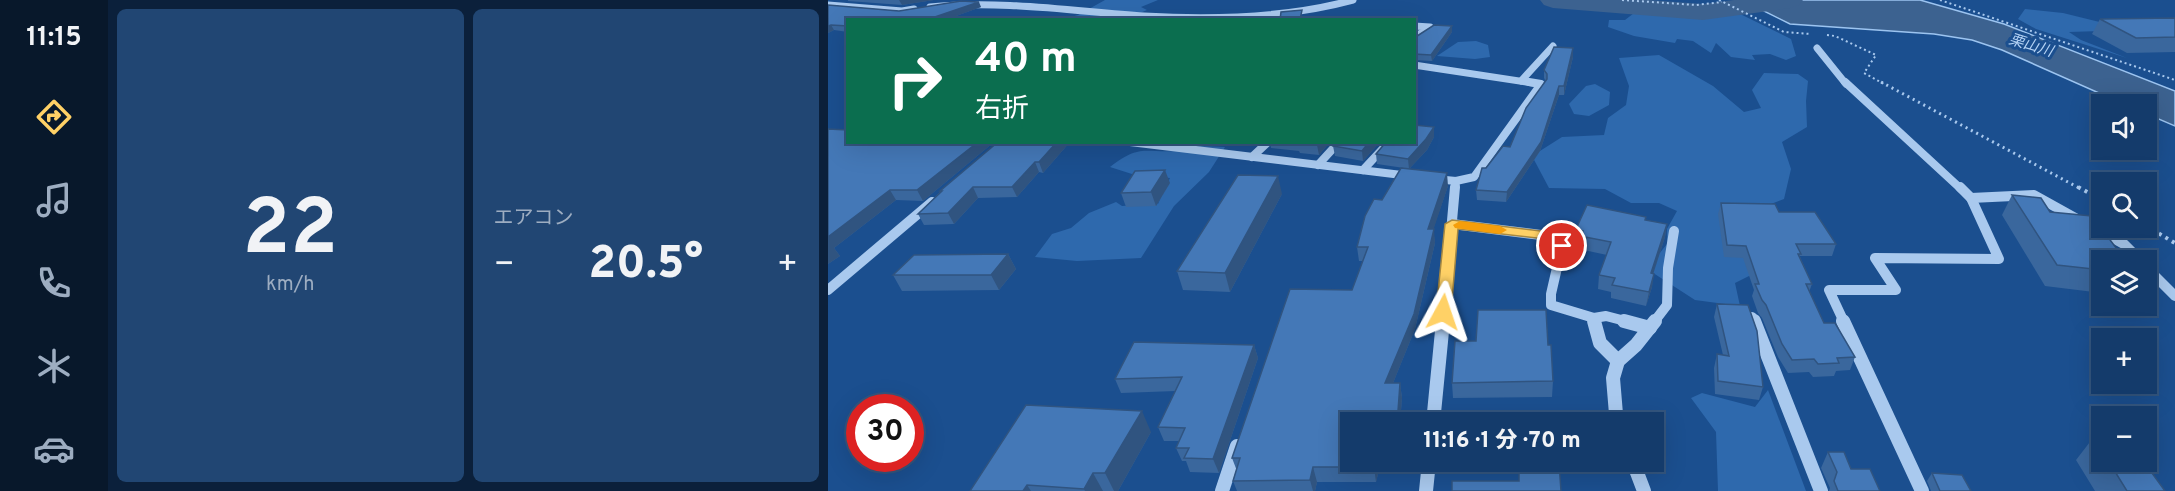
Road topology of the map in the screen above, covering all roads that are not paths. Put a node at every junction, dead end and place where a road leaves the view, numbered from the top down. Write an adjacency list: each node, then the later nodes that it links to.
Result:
1 (839, 0): 3 (street)
2 (1353, 0): 5 (street)
3 (828, 4): 4 (street)
4 (1159, 18)
5 (1231, 18)
6 (1416, 26): 7 (street)
7 (1416, 37)
8 (1553, 46): 11 (street)
9 (1817, 48): 21 (street)
10 (1416, 65): 11 (street)
11 (1521, 81): 19 (street)
12 (1147, 144): 16 (street)
13 (1266, 144): 16 (street)
14 (1337, 144): 17 (street)
15 (1387, 144): 18 (street)
16 (1252, 157): 17 (street)
17 (1318, 165): 18 (street)
18 (1363, 170): 19 (street)
19 (1456, 181): 22 (street)
20 (937, 198): 26 (street)
21 (1971, 198): 24 (street); 41 (street)
22 (1452, 224): 29 (street); 32 (street)
23 (1674, 231): 30 (street)
24 (2130, 250)
25 (2157, 278): 27 (street)
26 (828, 290)
27 (2175, 296)
28 (1752, 317): 40 (street)
29 (1594, 318): 30 (street); 31 (street)
30 (1650, 328): 31 (street)
31 (1618, 360): 33 (street)
32 (1433, 412)
33 (1616, 412)
34 (1241, 436): 37 (street)
35 (1428, 472): 38 (street)
36 (1637, 472): 39 (street)
37 (1222, 491)
38 (1426, 491)
39 (1644, 491)
40 (1821, 491)
41 (1922, 491)

